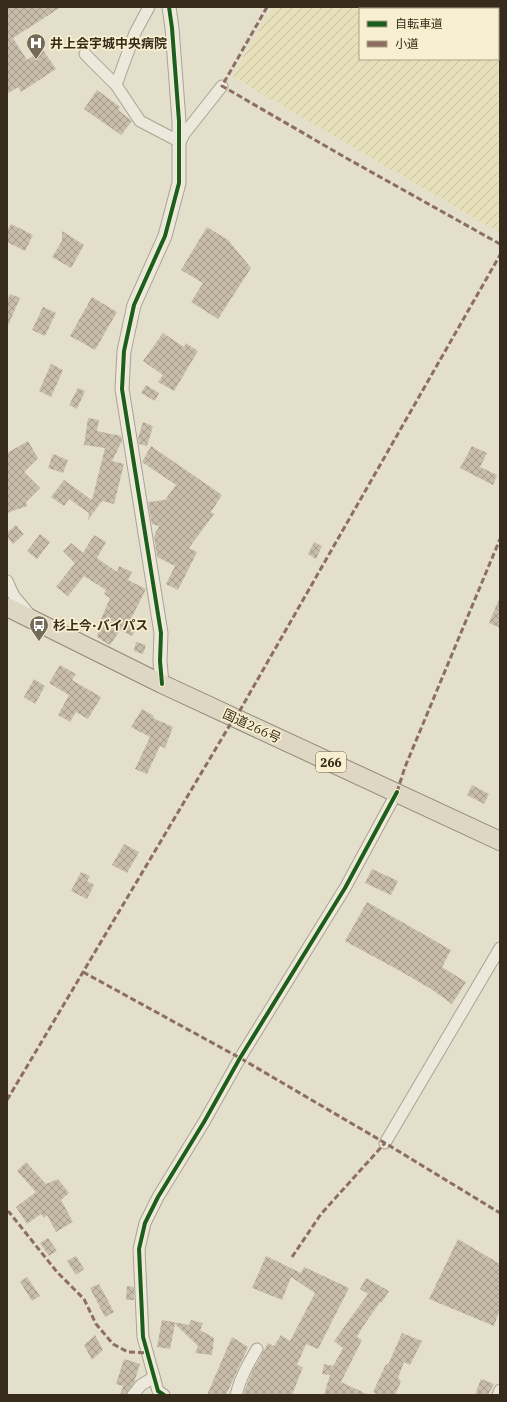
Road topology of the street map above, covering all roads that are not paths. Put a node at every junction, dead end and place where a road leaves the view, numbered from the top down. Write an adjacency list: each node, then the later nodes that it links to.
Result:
1 (149, 7): 4 (street)
2 (170, 7): 6 (street)
3 (85, 54): 4 (street)
4 (116, 85): 6 (street)
5 (222, 86): 6 (street)
6 (180, 142): 10 (street)
7 (7, 581): 9 (street)
8 (7, 607): 9 (highway, 国道266号 / 266)
9 (37, 622): 10 (highway, 国道266号 / 266)
10 (162, 684): 11 (highway, 国道266号 / 266)
11 (397, 792): 12 (highway, 国道266号 / 266); 16 (street)
12 (500, 841)
13 (500, 948): 14 (street)
14 (384, 1143)
15 (257, 1349): 20 (street)
16 (154, 1378): 18 (street); 19 (street)
17 (500, 1390): 21 (street)
18 (132, 1395)
19 (164, 1395)
20 (236, 1395)
21 (498, 1395)

